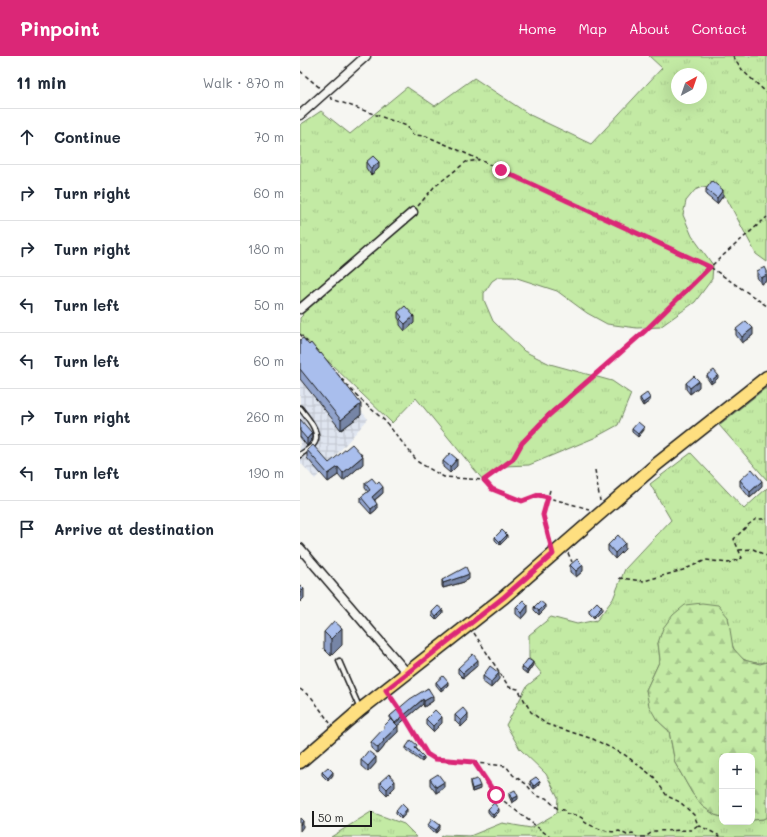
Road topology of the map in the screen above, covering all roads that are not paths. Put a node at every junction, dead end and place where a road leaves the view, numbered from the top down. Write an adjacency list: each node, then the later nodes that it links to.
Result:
1 (366, 56): 2 (street)
2 (300, 115)
3 (413, 212): 4 (street)
4 (300, 309)
5 (767, 377): 10 (main road)
6 (300, 408): 7 (lane)
7 (300, 455)
8 (300, 548): 10 (street)
9 (339, 661): 11 (lane)
10 (407, 673): 11 (main road)
11 (360, 710): 12 (main road)
12 (300, 762)

